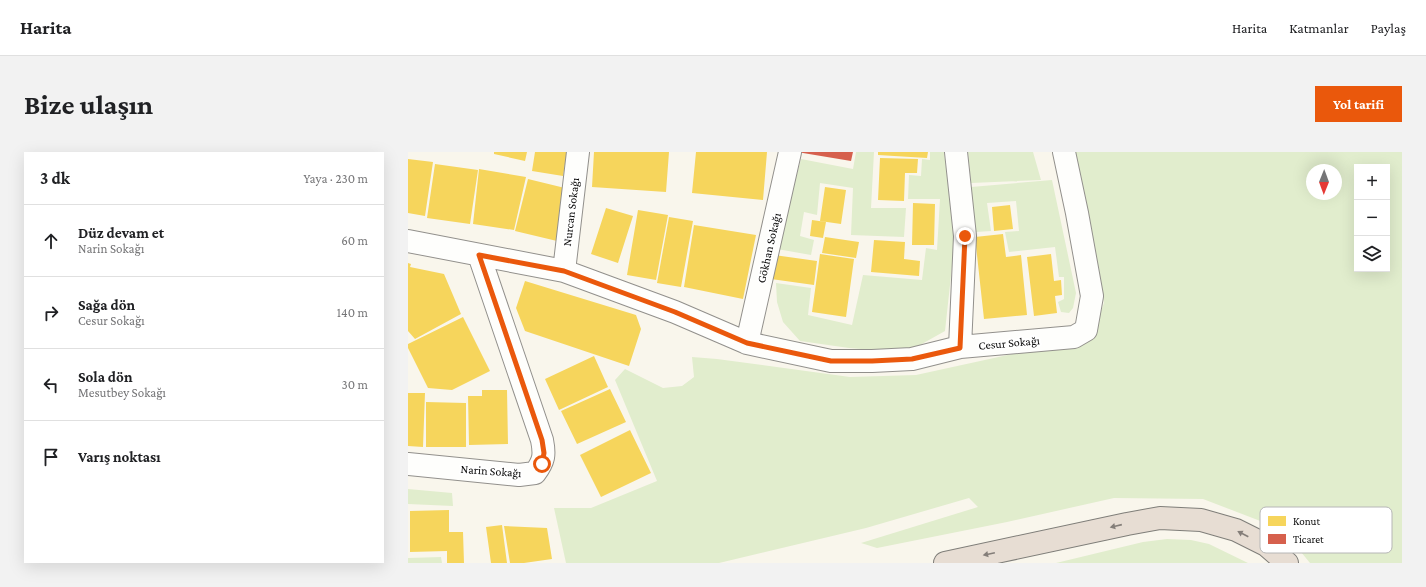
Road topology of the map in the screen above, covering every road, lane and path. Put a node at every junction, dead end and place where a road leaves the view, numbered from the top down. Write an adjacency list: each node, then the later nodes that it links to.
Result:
1 (578, 152): 7 (street, Nurcan Sokağı)
2 (790, 152): 8 (street, Gökhan Sokağı)
3 (956, 152): 9 (street)
4 (1064, 152): 9 (street, Cesur Sokağı)
5 (408, 241): 6 (street, Cesur Sokağı)
6 (479, 255): 7 (street, Cesur Sokağı); 10 (street, Narin Sokağı)
7 (564, 271): 8 (street, Cesur Sokağı)
8 (747, 343): 9 (street, Cesur Sokağı)
9 (960, 348)
10 (408, 464)
11 (1260, 542): 13 (highway, one-way to 13)
12 (1275, 553): 14 (highway, one-way to 12)
13 (945, 563)
14 (1287, 563)

